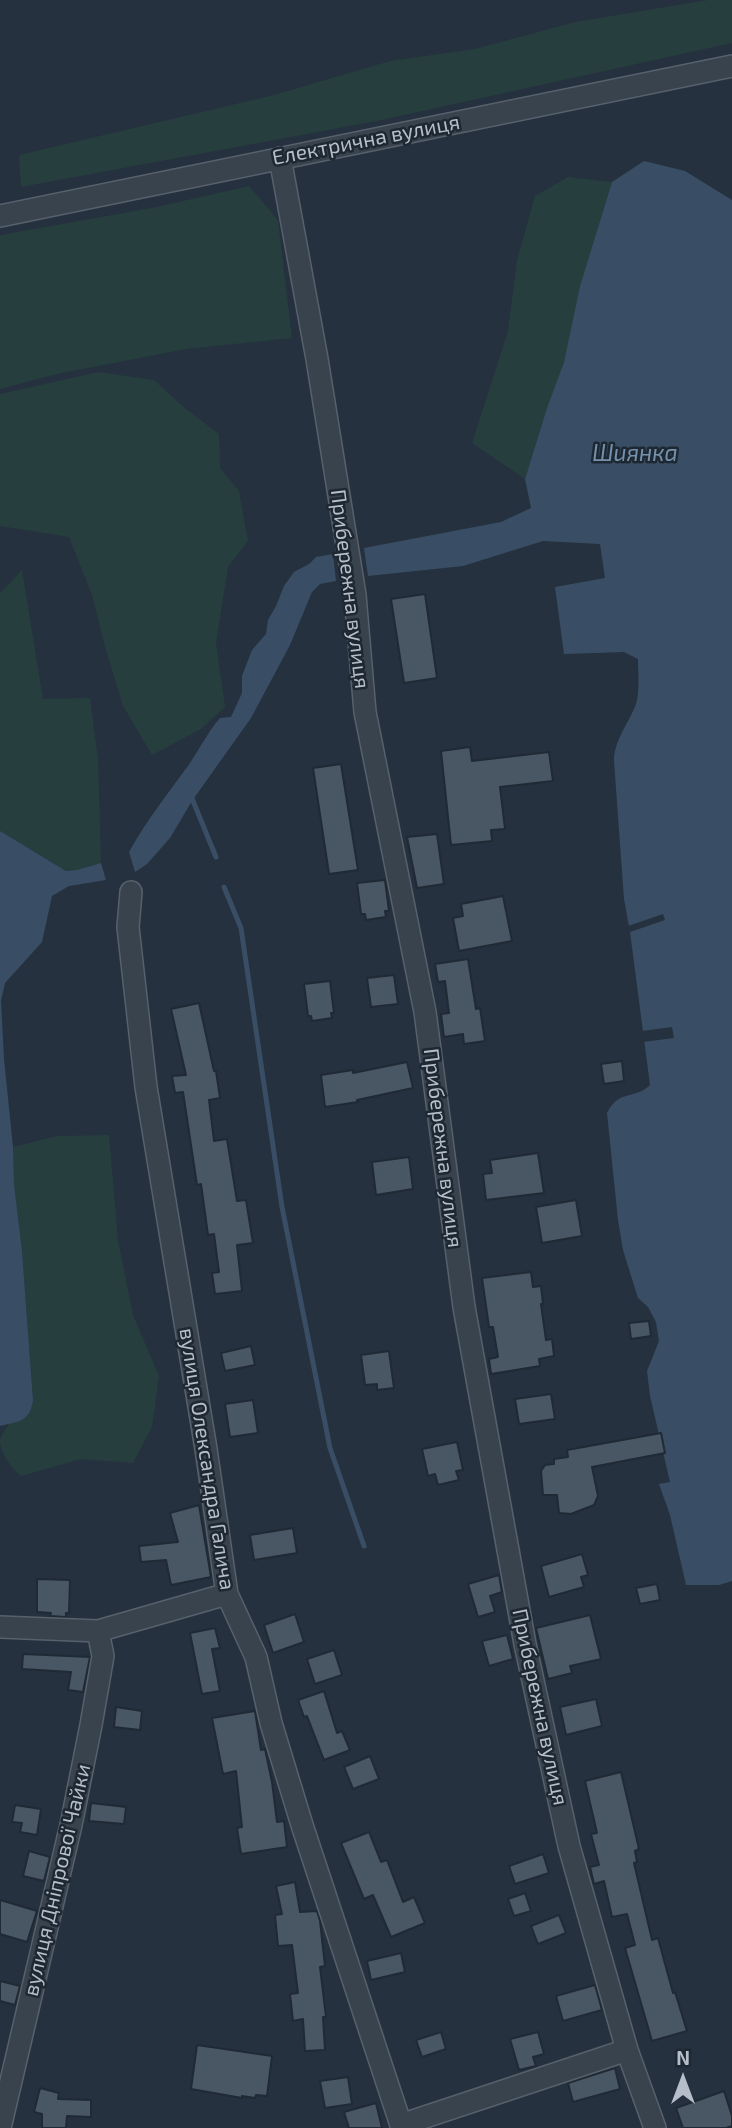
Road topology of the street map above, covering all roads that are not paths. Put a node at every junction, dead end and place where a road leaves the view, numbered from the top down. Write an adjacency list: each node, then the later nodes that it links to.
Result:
1 (732, 66): 2 (street, Електрична вулиця)
2 (280, 158): 3 (street, Електрична вулиця); 8 (street, Прибережна вулиця)
3 (0, 216)
4 (131, 892): 5 (street, вулиця Олександра Галича)
5 (227, 1594): 7 (street); 9 (street, вулиця Олександра Галича)
6 (0, 1627): 7 (street)
7 (98, 1630): 10 (street, вулиця Дніпрової Чайки)
8 (627, 2050): 9 (street); 11 (street, Прибережна вулиця)
9 (401, 2126)
10 (0, 2128)
11 (655, 2128)

